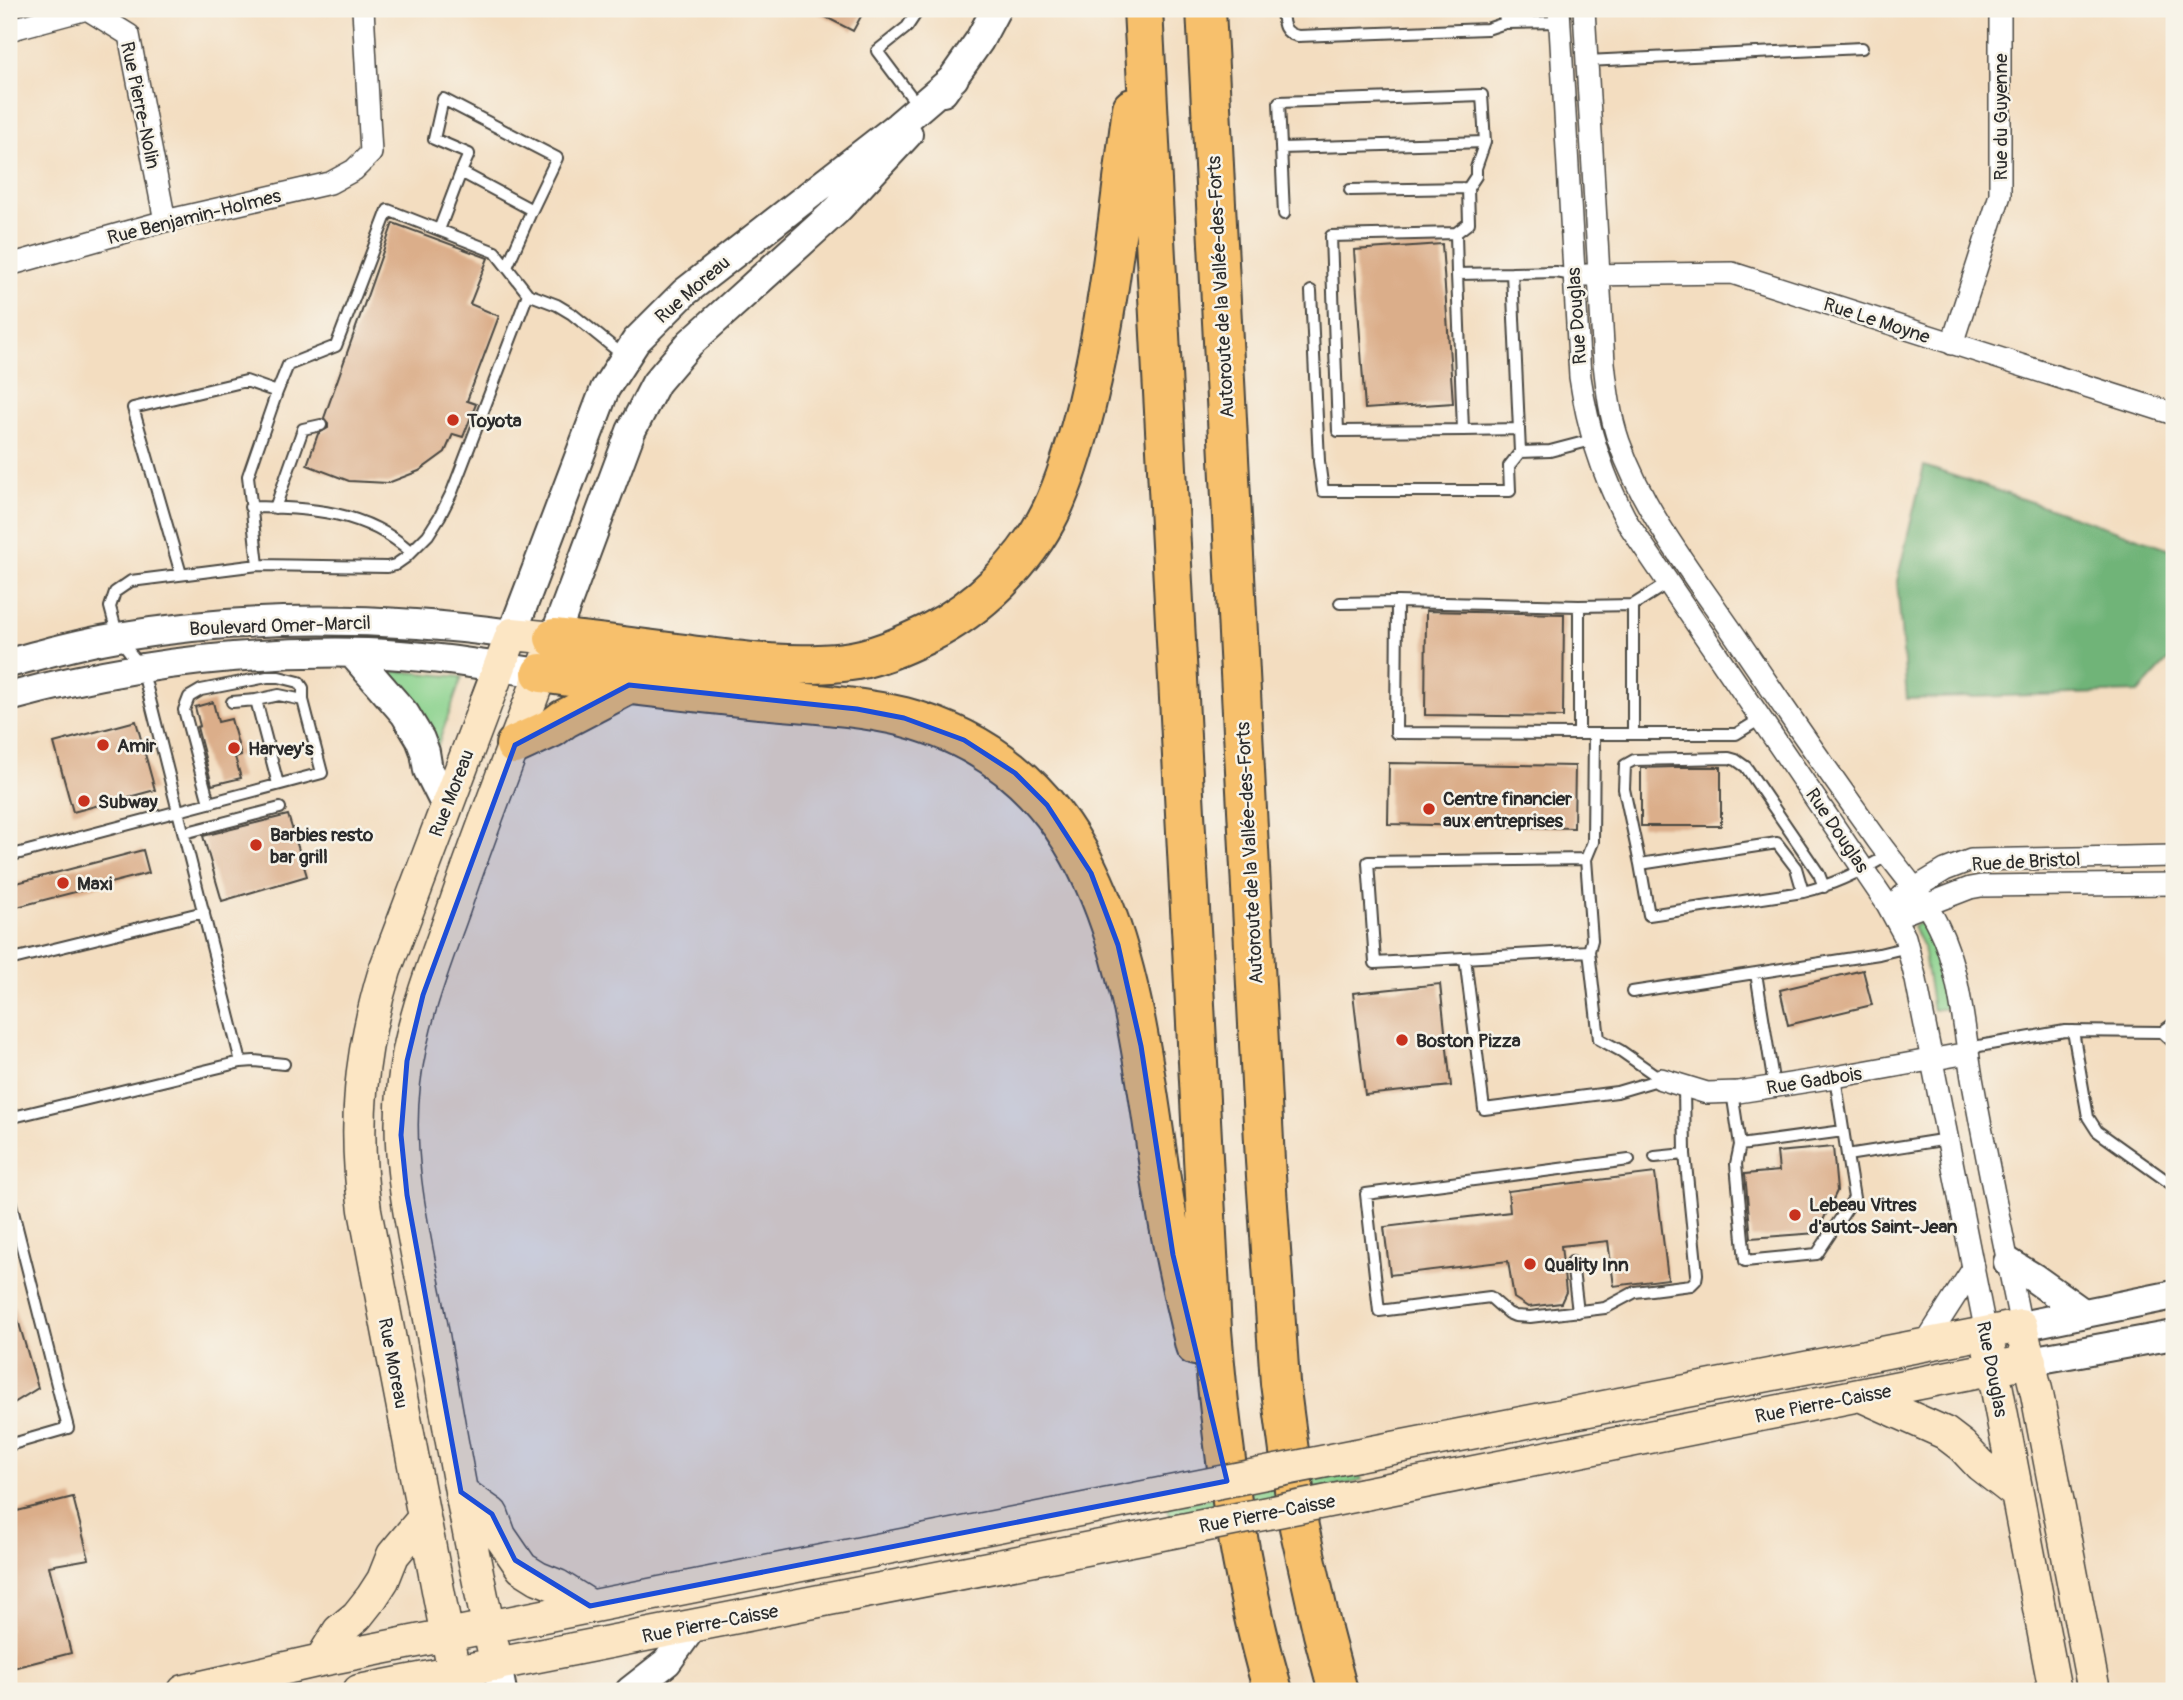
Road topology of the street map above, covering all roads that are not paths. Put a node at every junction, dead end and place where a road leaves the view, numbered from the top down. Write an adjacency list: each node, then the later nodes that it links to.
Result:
1 (87, 9): 13 (street, Rue Pierre-Nolin); 24 (street, Rue Pierre-Nolin)
2 (363, 9): 24 (street, Rue Benjamin-Holmes)
3 (919, 9): 16 (lane)
4 (996, 9): 16 (street, Rue Moreau)
5 (1206, 9): 123 (highway, Autoroute de la Vallée-des-Forts)
6 (1282, 9): 12 (lane)
7 (1504, 9): 12 (lane)
8 (1584, 9): 15 (street, Rue Douglas)
9 (2000, 9): 35 (street, Rue du Guyenne)
10 (1144, 12): 56 (highway); 136 (highway)
11 (1560, 15): 12 (lane); 32 (street, Rue Douglas)
12 (1505, 23)
13 (9, 30)
14 (1862, 48): 15 (lane)
15 (1586, 61): 31 (street, Rue Douglas)
16 (922, 112): 36 (street, Rue Moreau); 56 (street, Rue Moreau)
17 (1485, 142): 18 (lane); 18 (lane); 20 (lane)
18 (1281, 148): 23 (lane)
19 (461, 172): 22 (lane); 22 (lane); 25 (lane)
20 (1468, 188): 21 (lane); 26 (lane)
21 (1350, 190)
22 (532, 210): 28 (lane)
23 (1284, 214)
24 (165, 221): 27 (street, Rue Benjamin-Holmes)
25 (439, 230): 28 (lane); 37 (lane)
26 (1456, 233): 30 (lane); 41 (lane)
27 (9, 265)
28 (507, 267): 34 (lane)
29 (1512, 273): 30 (lane); 32 (lane); 40 (lane)
30 (1457, 274): 41 (lane)
31 (1598, 274): 32 (street, Rue Le Moyne); 35 (street, Rue Le Moyne); 78 (street, Rue Douglas)
32 (1573, 275): 42 (street, Rue Douglas)
33 (1311, 291): 43 (lane)
34 (528, 294): 36 (lane); 46 (lane)
35 (1952, 344): 38 (street, Rue Le Moyne)
36 (624, 356): 54 (street, Rue Moreau)
37 (277, 392): 44 (lane); 48 (lane)
38 (2174, 414)
39 (321, 425): 45 (lane)
40 (1519, 429): 41 (lane); 43 (lane)
41 (1463, 430)
42 (1592, 440): 43 (lane); 49 (street, Rue Douglas)
43 (1520, 452)
44 (250, 507): 45 (lane); 47 (lane)
45 (275, 508): 46 (lane)
46 (411, 552): 47 (lane)
47 (258, 565): 48 (lane)
48 (181, 574): 55 (lane)
49 (1668, 583): 52 (lane); 67 (street, Rue Douglas)
50 (1397, 602): 51 (lane); 53 (lane); 68 (lane)
51 (1340, 603)
52 (1633, 605): 53 (lane); 70 (lane)
53 (1579, 606): 68 (lane)
54 (512, 634): 55 (street, Boulevard Omer-Marcil); 56 (main road, Boulevard Omer-Marcil); 59 (main road, Rue Moreau)
55 (118, 637): 58 (street, Boulevard Omer-Marcil); 60 (lane)
56 (554, 638): 61 (main road, Rue Moreau)
57 (352, 653): 59 (street, Boulevard Omer-Marcil); 60 (street, Boulevard Omer-Marcil); 74 (street)
58 (9, 663)
59 (499, 667): 61 (street, Boulevard Omer-Marcil); 74 (main road, Rue Moreau)
60 (142, 668): 63 (street, Boulevard Omer-Marcil); 76 (lane)
61 (541, 673): 62 (highway); 71 (main road, Rue Moreau)
62 (629, 685): 71 (highway); 136 (highway)
63 (9, 697)
64 (256, 700): 65 (lane); 66 (lane); 72 (lane)
65 (303, 700): 72 (lane); 73 (lane)
66 (232, 702)
67 (1762, 718): 70 (lane); 83 (street, Rue Douglas)
68 (1579, 734): 69 (lane)
69 (1594, 734): 70 (lane); 81 (lane)
70 (1633, 734)
71 (515, 745): 134 (main road, Rue Moreau)
72 (278, 784): 73 (lane)
73 (209, 803): 76 (lane)
74 (446, 806): 137 (main road, Rue Moreau)
75 (280, 808): 77 (lane)
76 (179, 812): 77 (lane); 79 (lane)
77 (184, 833): 89 (lane)
78 (1888, 855): 83 (lane); 87 (street, Rue Douglas)
79 (9, 856)
80 (2174, 856): 87 (street, Rue de Bristol)
81 (1586, 859): 91 (lane); 92 (lane)
82 (1640, 864): 85 (lane); 86 (lane); 86 (lane)
83 (1865, 869): 85 (lane); 88 (street, Rue Douglas)
84 (2174, 884): 87 (street, Rue de Bristol)
85 (1824, 887): 86 (lane)
86 (1802, 892)
87 (1920, 897): 88 (street, Rue de Bristol); 100 (street, Rue Douglas)
88 (1891, 910): 90 (street, Rue Douglas)
89 (204, 912): 93 (lane); 102 (lane)
90 (1909, 947): 94 (lane); 101 (street, Rue Douglas)
91 (1589, 951): 92 (lane); 105 (lane)
92 (1465, 958): 105 (lane)
93 (9, 960)
94 (1756, 973): 95 (lane); 106 (lane)
95 (1632, 992)
96 (2174, 1023): 98 (lane)
97 (2073, 1031): 98 (lane); 100 (lane); 117 (lane)
98 (2162, 1031): 99 (lane)
99 (2174, 1042)
100 (1968, 1052): 101 (street, Rue Gadbois); 120 (street, Rue Douglas)
101 (1931, 1059): 104 (street, Rue Gadbois); 111 (street, Rue Douglas)
102 (241, 1062): 103 (lane); 109 (lane)
103 (284, 1064)
104 (1835, 1077): 106 (street, Rue Gadbois); 110 (lane)
105 (1661, 1079): 107 (street, Rue Gadbois)
106 (1774, 1086): 108 (street, Rue Gadbois)
107 (1684, 1087): 108 (street, Rue Gadbois); 113 (lane)
108 (1732, 1092): 112 (lane)
109 (9, 1118)
110 (1843, 1131): 112 (lane); 114 (lane)
111 (1948, 1139): 114 (lane); 121 (street, Rue Douglas)
112 (1740, 1145): 114 (lane)
113 (1685, 1154): 115 (lane); 124 (lane)
114 (1847, 1155)
115 (1655, 1157)
116 (1629, 1160): 124 (lane)
117 (2174, 1186)
118 (9, 1196): 133 (lane)
119 (1572, 1262): 124 (lane)
120 (2008, 1262): 125 (street); 126 (street, Rue Douglas)
121 (1974, 1267): 127 (street, Rue Douglas); 129 (street)
122 (2174, 1295): 125 (street, Rue Pierre-Caisse)
123 (1275, 1304): 149 (highway, Autoroute de la Vallée-des-Forts); 150 (highway)
124 (1578, 1312)
125 (2083, 1313): 126 (street, Rue Pierre-Caisse)
126 (2021, 1326): 127 (main road, Rue Pierre-Caisse); 130 (main road, Rue Douglas)
127 (1986, 1333): 129 (main road, Rue Pierre-Caisse); 131 (main road, Rue Douglas)
128 (2174, 1335): 130 (street, Rue Pierre-Caisse)
129 (1925, 1343): 138 (main road, Rue Pierre-Caisse, bridge)
130 (2030, 1361): 131 (main road, Rue Pierre-Caisse); 152 (main road, Rue Douglas)
131 (1993, 1369): 132 (main road, Rue Pierre-Caisse); 135 (main road, Rue Douglas)
132 (1860, 1395): 135 (main road); 139 (main road, Rue Pierre-Caisse, bridge)
133 (9, 1445)
134 (461, 1492): 138 (main road); 140 (main road, Rue Moreau)
135 (2016, 1493): 151 (main road, Rue Douglas)
136 (1231, 1498): 148 (highway)
137 (424, 1518): 141 (main road, Rue Moreau); 142 (main road)
138 (590, 1606): 140 (main road, Rue Pierre-Caisse)
139 (693, 1626): 143 (main road, Rue Pierre-Caisse); 147 (street)
140 (488, 1627): 141 (main road, Rue Pierre-Caisse); 143 (main road, Rue Moreau)
141 (447, 1634): 142 (main road, Rue Pierre-Caisse); 144 (main road, Rue Moreau)
142 (321, 1660): 145 (main road, Rue Pierre-Caisse)
143 (500, 1678): 144 (main road, Rue Pierre-Caisse)
144 (453, 1682): 146 (main road, Rue Pierre-Caisse)
145 (184, 1691)
146 (359, 1691)
147 (630, 1691)
148 (1273, 1691)
149 (1338, 1691)
150 (1359, 1691)
151 (2055, 1691)
152 (2094, 1691)

